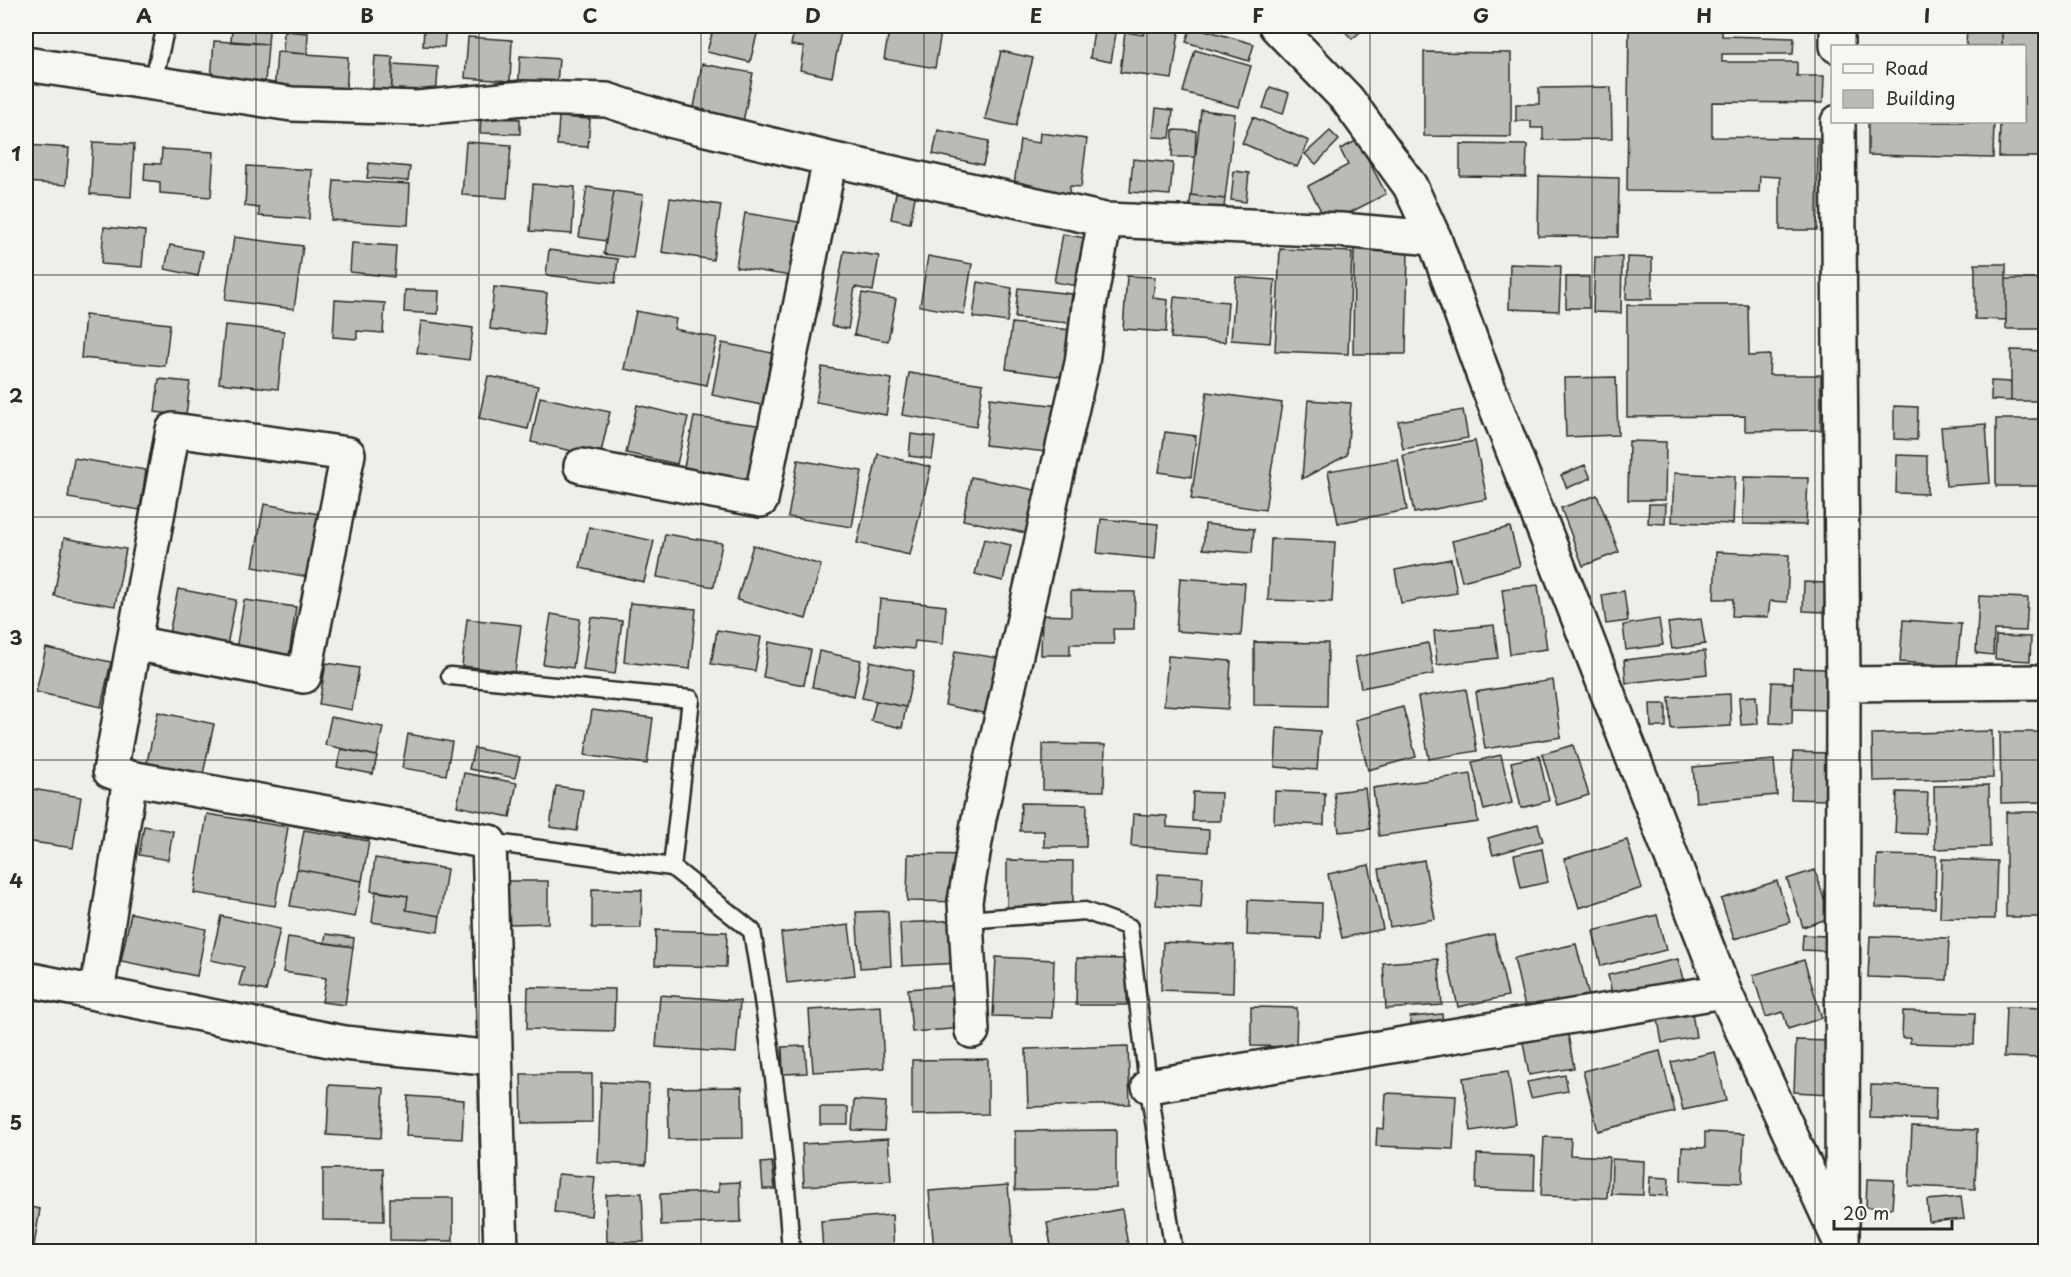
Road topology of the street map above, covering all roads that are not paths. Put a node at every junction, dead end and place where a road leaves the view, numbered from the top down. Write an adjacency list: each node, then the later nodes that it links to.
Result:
1 (166, 26): 6 (lane)
2 (1276, 26): 10 (street)
3 (1837, 26): 4 (street)
4 (1838, 45)
5 (26, 64): 6 (street)
6 (153, 82): 8 (street)
7 (1838, 123): 15 (street)
8 (830, 159): 9 (street); 11 (street)
9 (1105, 220): 10 (street); 19 (street)
10 (1434, 238): 21 (street)
11 (581, 466)
12 (134, 643): 16 (street)
13 (450, 676): 18 (lane)
14 (2046, 682): 15 (street)
15 (1843, 684): 26 (street)
16 (130, 778): 17 (street); 22 (street)
17 (489, 842): 18 (lane); 24 (street)
18 (672, 867): 28 (lane)
19 (966, 920): 23 (street); 25 (lane)
20 (26, 979): 22 (street)
21 (1724, 991): 25 (street); 26 (street)
22 (97, 993): 24 (street)
23 (972, 1031)
24 (494, 1058): 27 (street)
25 (1149, 1086): 29 (lane)
26 (1843, 1249)
27 (501, 1251)
28 (791, 1251)
29 (1174, 1251)

